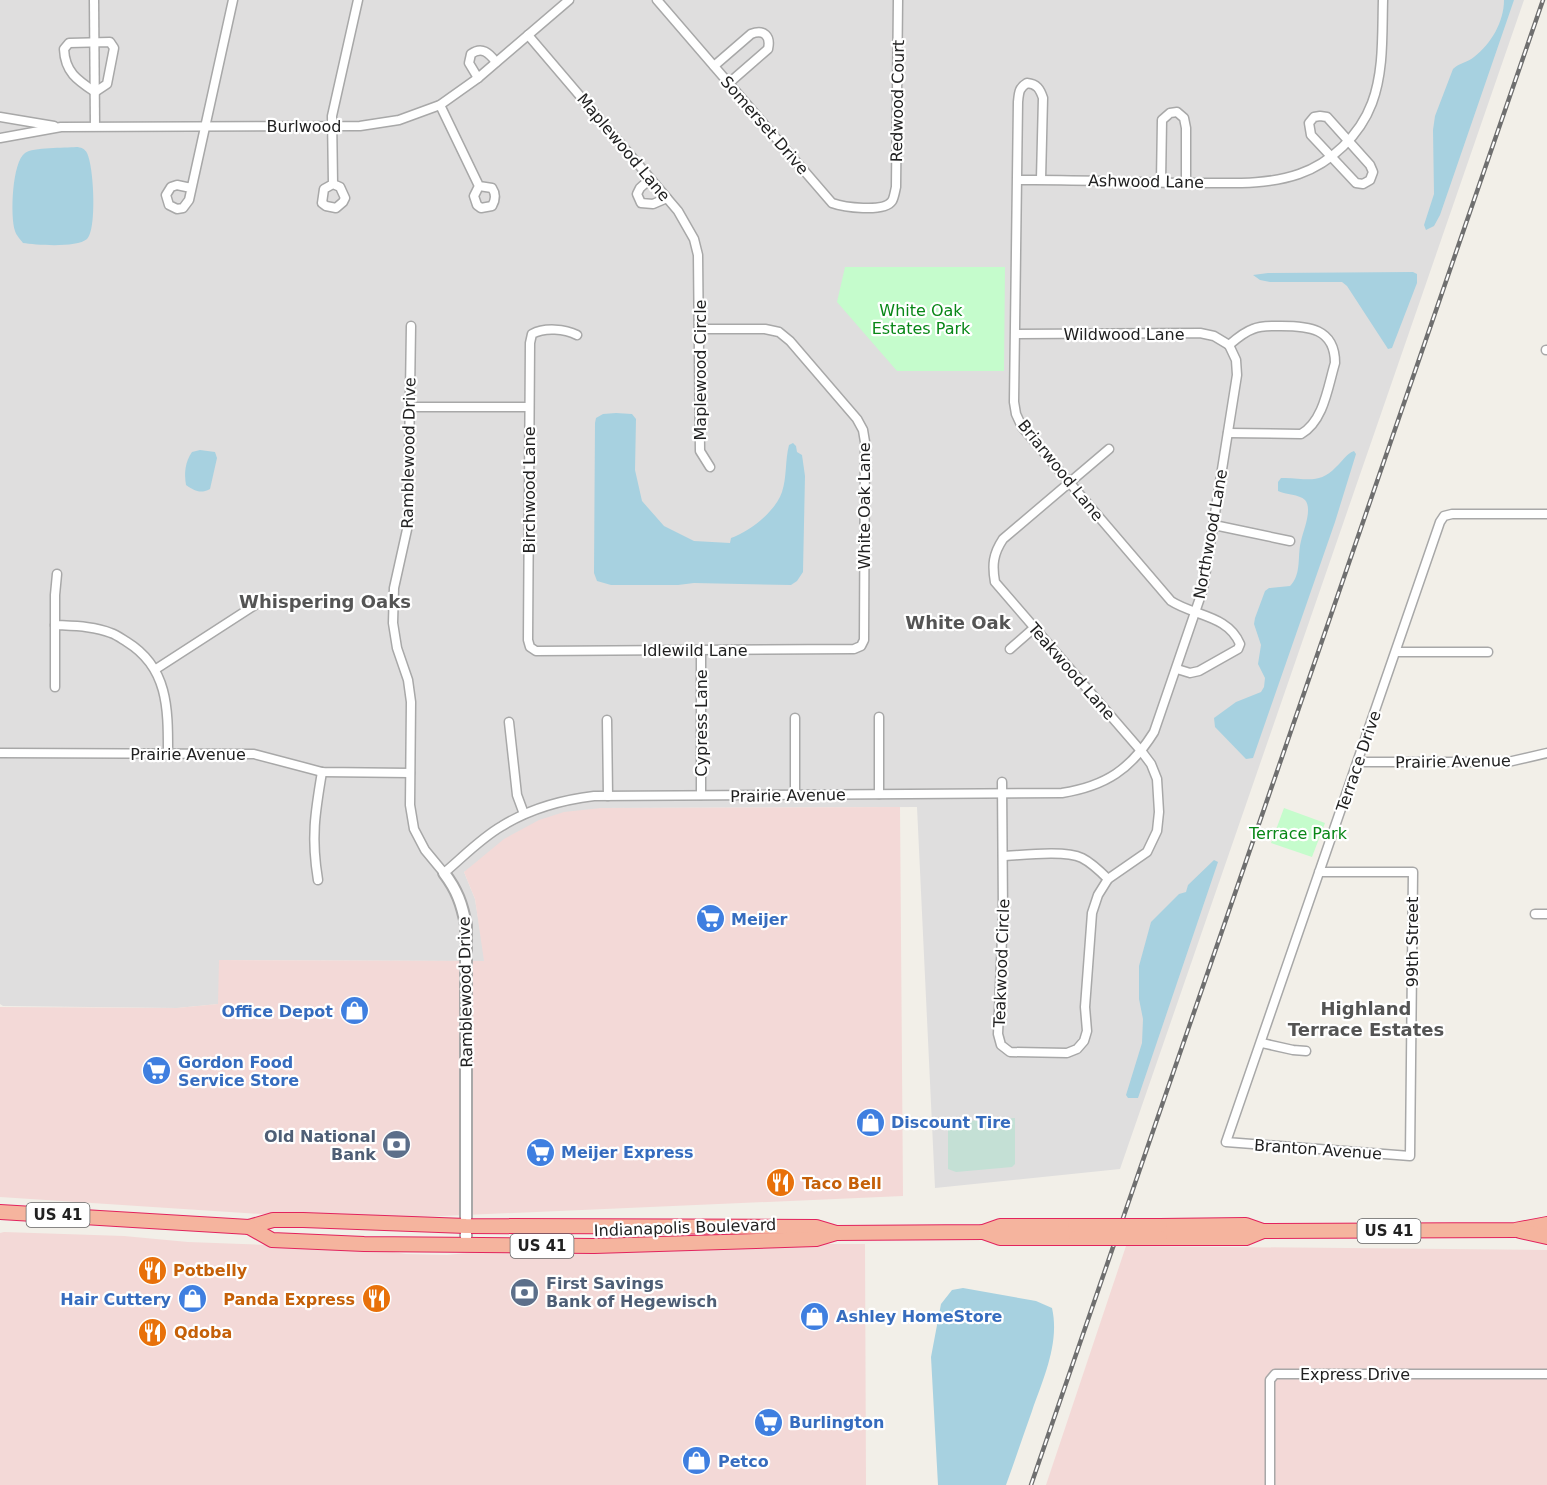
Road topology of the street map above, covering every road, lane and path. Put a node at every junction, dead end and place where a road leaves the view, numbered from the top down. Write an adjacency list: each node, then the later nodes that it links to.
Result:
1 (94, 0): 9 (street)
2 (233, 0): 20 (street)
3 (358, 0): 18 (street)
4 (569, 0): 8 (street, Burlwood)
5 (657, 0): 11 (street, Somerset Drive)
6 (898, 0): 33 (street, Redwood Court)
7 (1383, 0): 22 (street, Ashwood Lane)
8 (528, 35): 10 (street, Burlwood); 24 (street, Maplewood Lane)
9 (94, 43): 14 (street); 14 (street); 14 (street)
10 (496, 62): 12 (street, Burlwood); 12 (street)
11 (714, 66): 13 (street, Somerset Drive); 13 (street)
12 (478, 78): 15 (street, Burlwood)
13 (729, 83): 33 (street, Somerset Drive)
14 (94, 92): 17 (street)
15 (440, 105): 18 (street, Burlwood); 30 (street)
16 (0, 117): 19 (street)
17 (95, 126): 19 (street, Burlwood); 20 (street, Burlwood)
18 (332, 126): 20 (street, Burlwood); 29 (street)
19 (61, 127): 21 (street, Burlwood)
20 (204, 127): 31 (street)
21 (0, 138)
22 (1348, 140): 23 (street, Ashwood Lane); 23 (street); 23 (street)
23 (1330, 158): 28 (street, Ashwood Lane)
24 (650, 179): 32 (street, Maplewood Lane); 32 (street)
25 (1041, 179): 26 (street, Ashwood Lane); 26 (street, Briarwood Lane); 27 (street, Ashwood Lane)
26 (1018, 180): 37 (street, Briarwood Lane)
27 (1161, 182): 28 (street, Ashwood Lane); 28 (street)
28 (1186, 183)
29 (333, 184)
30 (479, 186)
31 (191, 188)
32 (667, 198): 34 (street, Maplewood Lane)
33 (892, 201)
34 (699, 270): 36 (street, Maplewood Circle)
35 (411, 326): 40 (street, Ramblewood Drive)
36 (699, 329): 44 (street, Maplewood Circle); 54 (street, White Oak Lane)
37 (1017, 334): 39 (street, Wildwood Lane); 45 (street, Briarwood Lane)
38 (577, 335): 41 (street, Birchwood Lane)
39 (1229, 345): 42 (street, Northwood Lane); 42 (street)
40 (410, 406): 41 (street); 73 (street, Ramblewood Drive)
41 (529, 407): 55 (street, Birchwood Lane)
42 (1228, 433): 47 (street, Northwood Lane)
43 (1109, 449): 45 (street, Teakwood Lane)
44 (710, 467)
45 (1070, 482): 51 (street, Briarwood Lane); 53 (street, Teakwood Lane)
46 (1547, 514): 58 (street, Terrace Drive)
47 (1214, 525): 48 (street); 51 (street, Northwood Lane)
48 (1290, 542)
49 (57, 574): 52 (street)
50 (258, 603): 60 (street)
51 (1195, 612): 61 (street, Northwood Lane); 61 (street, Briarwood Lane)
52 (55, 626): 60 (street); 62 (street)
53 (1034, 628): 56 (street); 67 (street, Teakwood Lane)
54 (861, 646): 57 (street, Idlewild Lane)
55 (530, 647): 57 (street, Idlewild Lane)
56 (1011, 649)
57 (701, 650): 77 (street, Cypress Lane)
58 (1396, 652): 59 (street); 71 (street, Terrace Drive)
59 (1488, 652)
60 (156, 669): 70 (street)
61 (1177, 669): 67 (street, Northwood Lane)
62 (55, 687)
63 (879, 717): 76 (street)
64 (795, 718): 78 (street)
65 (607, 720): 79 (street)
66 (509, 722): 80 (street)
67 (1142, 752): 75 (street, Prairie Avenue); 84 (street, Teakwood Circle)
68 (0, 753): 70 (street, Prairie Avenue)
69 (1547, 753): 71 (street, Prairie Avenue)
70 (168, 755): 72 (street, Prairie Avenue)
71 (1358, 762): 82 (street, Terrace Drive)
72 (322, 772): 73 (street, Prairie Avenue); 85 (street)
73 (410, 773): 83 (street, Ramblewood Drive)
74 (1002, 782): 75 (street, Teakwood Circle)
75 (1002, 793): 76 (street, Prairie Avenue); 81 (street, Teakwood Circle)
76 (879, 794): 78 (street, Prairie Avenue)
77 (701, 795): 78 (street, Prairie Avenue); 79 (street, Prairie Avenue)
78 (795, 795)
79 (608, 796): 80 (street, Prairie Avenue)
80 (524, 814): 83 (street, Prairie Avenue)
81 (1003, 856): 84 (street); 84 (street, Teakwood Circle)
82 (1319, 872): 88 (street, Terrace Drive); 91 (street, 99th Street)
83 (444, 873): 94 (street, Ramblewood Drive)
84 (1108, 879)
85 (318, 880)
86 (1535, 914): 87 (street)
87 (1547, 914)
88 (1262, 1043): 89 (street); 90 (street, Terrace Drive)
89 (1306, 1051)
90 (1226, 1142): 91 (street, Branton Avenue)
91 (1410, 1156)
92 (0, 1212): 95 (highway, Indianapolis Boulevard / US 41)
93 (1547, 1224): 96 (highway, Indianapolis Boulevard / US 41)
94 (466, 1226): 95 (highway, Indianapolis Boulevard / US 41); 97 (highway, Indianapolis Boulevard / US 41); 99 (street, Ramblewood Drive)
95 (249, 1227): 99 (highway, Indianapolis Boulevard / US 41)
96 (1515, 1230): 97 (highway, Indianapolis Boulevard / US 41, bridge); 98 (highway, Indianapolis Boulevard / US 41)
97 (836, 1233): 99 (highway, Indianapolis Boulevard / US 41)
98 (1547, 1237)
99 (466, 1245)
100 (1547, 1374): 101 (street, Express Drive)
101 (1270, 1485)

